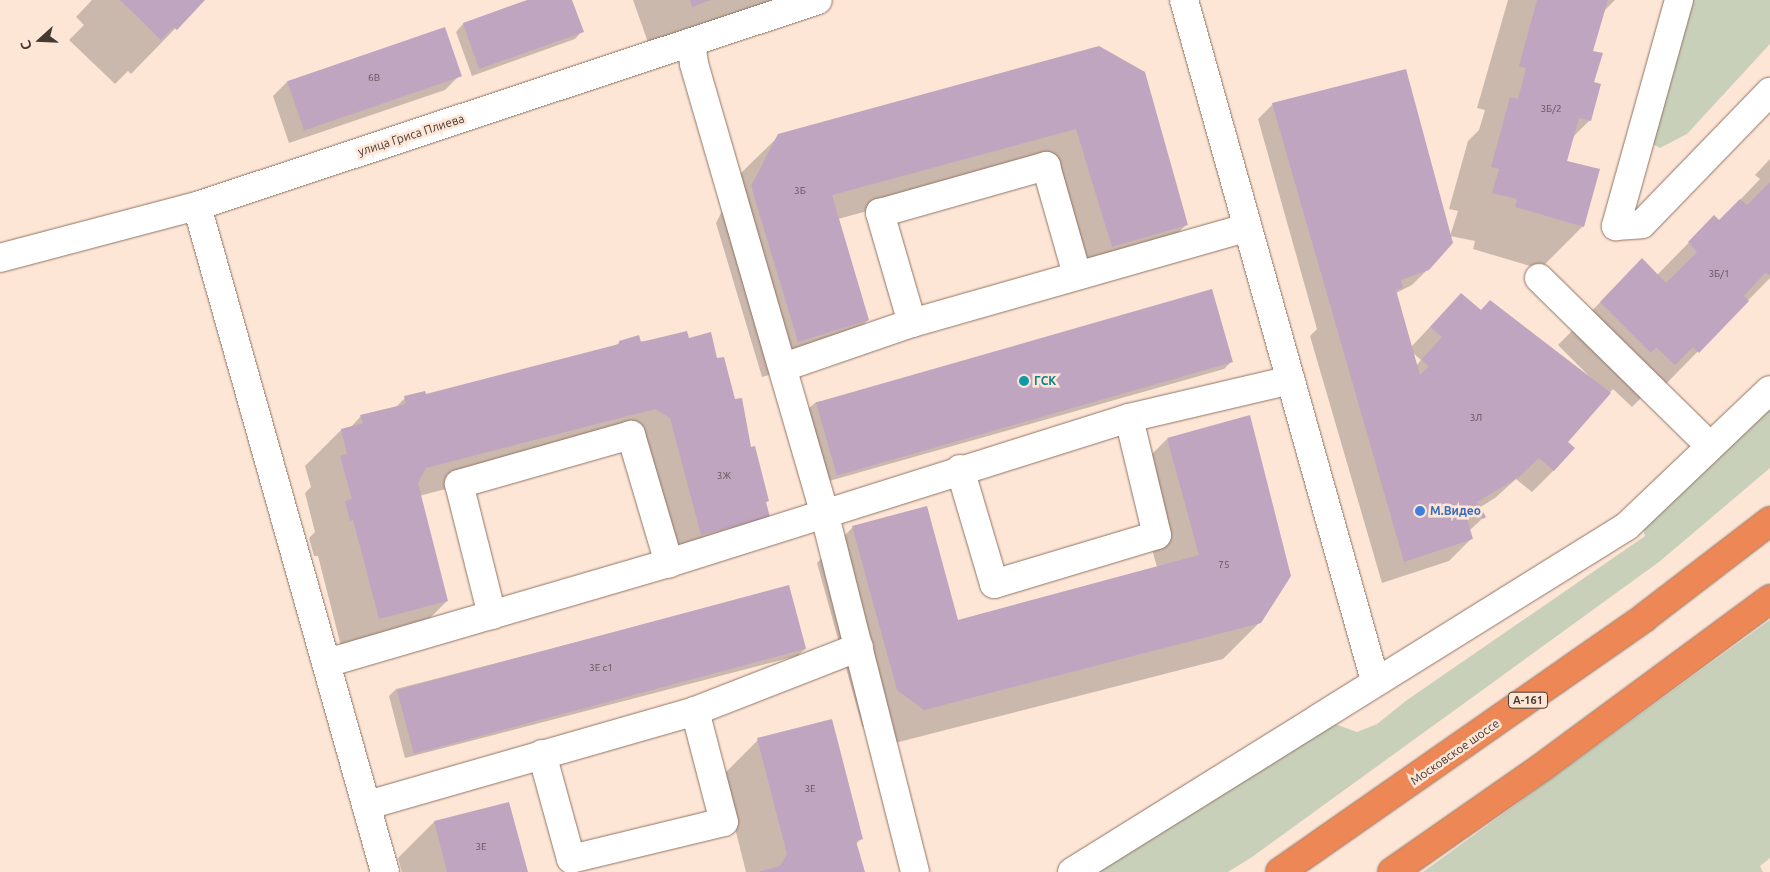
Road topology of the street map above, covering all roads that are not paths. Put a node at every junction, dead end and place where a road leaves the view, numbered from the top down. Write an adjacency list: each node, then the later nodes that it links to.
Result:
1 (818, 0): 4 (street, улица Гриса Плиева)
2 (1184, 0): 7 (street)
3 (1679, 0): 5 (street)
4 (691, 42): 6 (street, улица Гриса Плиева); 12 (street)
5 (1770, 92)
6 (197, 206): 8 (street, улица Гриса Плиева); 24 (street)
7 (1248, 227): 9 (street); 13 (street)
8 (0, 258)
9 (1078, 275): 11 (street); 11 (street)
10 (1538, 278): 16 (street)
11 (912, 323): 12 (street)
12 (784, 367): 18 (street)
13 (1291, 380): 15 (street); 25 (street)
14 (1770, 390): 16 (street)
15 (1129, 418): 17 (street); 17 (street)
16 (1710, 445): 25 (street)
17 (960, 469): 18 (street)
18 (824, 512): 20 (street); 23 (street)
19 (1770, 521): 32 (highway, Московское шоссе / А-161)
20 (669, 563): 22 (street); 22 (street)
21 (1770, 599): 33 (highway)
22 (492, 615): 24 (street)
23 (859, 647): 26 (street); 30 (street)
24 (327, 663): 28 (street)
25 (1375, 681): 31 (street)
26 (695, 711): 27 (street); 27 (street)
27 (542, 754): 28 (street)
28 (368, 805): 29 (street)
29 (385, 872)
30 (914, 872)
31 (1072, 872)
32 (1280, 872)
33 (1392, 872)

